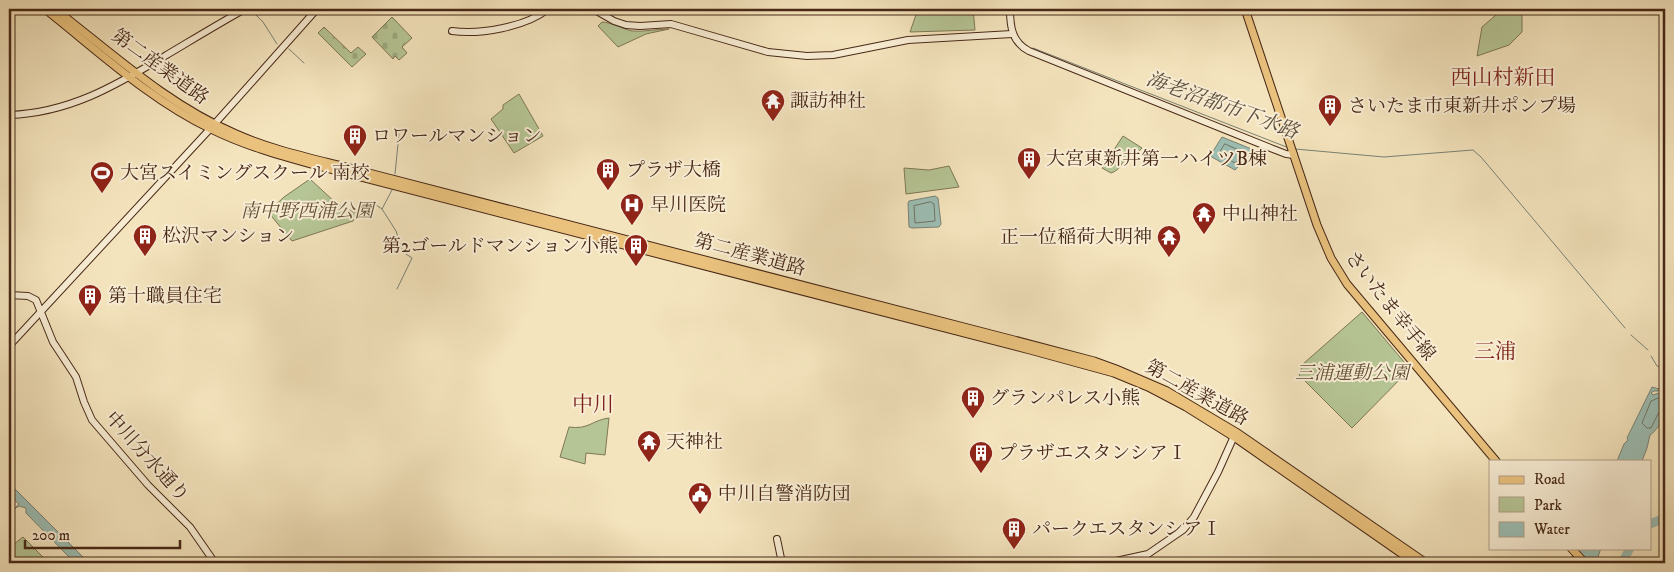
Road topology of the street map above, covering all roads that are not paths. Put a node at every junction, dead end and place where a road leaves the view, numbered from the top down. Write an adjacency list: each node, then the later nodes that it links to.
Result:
1 (45, 9): 11 (main road, 第二産業道路)
2 (55, 9): 11 (main road, 第二産業道路)
3 (245, 9): 11 (street)
4 (317, 9): 13 (street)
5 (548, 9): 9 (street)
6 (593, 9): 10 (street)
7 (1010, 9): 10 (street)
8 (1245, 9): 14 (main road, さいたま幸手線)
9 (452, 31)
10 (1012, 34): 14 (street)
11 (134, 75): 12 (street); 13 (main road, 第二産業道路)
12 (9, 114)
13 (212, 126): 16 (street); 18 (main road, 第二産業道路)
14 (1292, 150): 19 (main road, さいたま幸手線)
15 (9, 295): 16 (street)
16 (41, 311): 17 (street); 23 (street, 中川分水通り)
17 (9, 346)
18 (1235, 435): 20 (main road, 第二産業道路); 25 (street)
19 (1495, 460)
20 (1292, 474): 26 (main road, 第二産業道路); 27 (main road, 第二産業道路)
21 (777, 539): 24 (street)
22 (1573, 550): 28 (main road)
23 (215, 563)
24 (782, 563)
25 (1107, 563)
26 (1415, 563)
27 (1426, 563)
28 (1585, 563)

